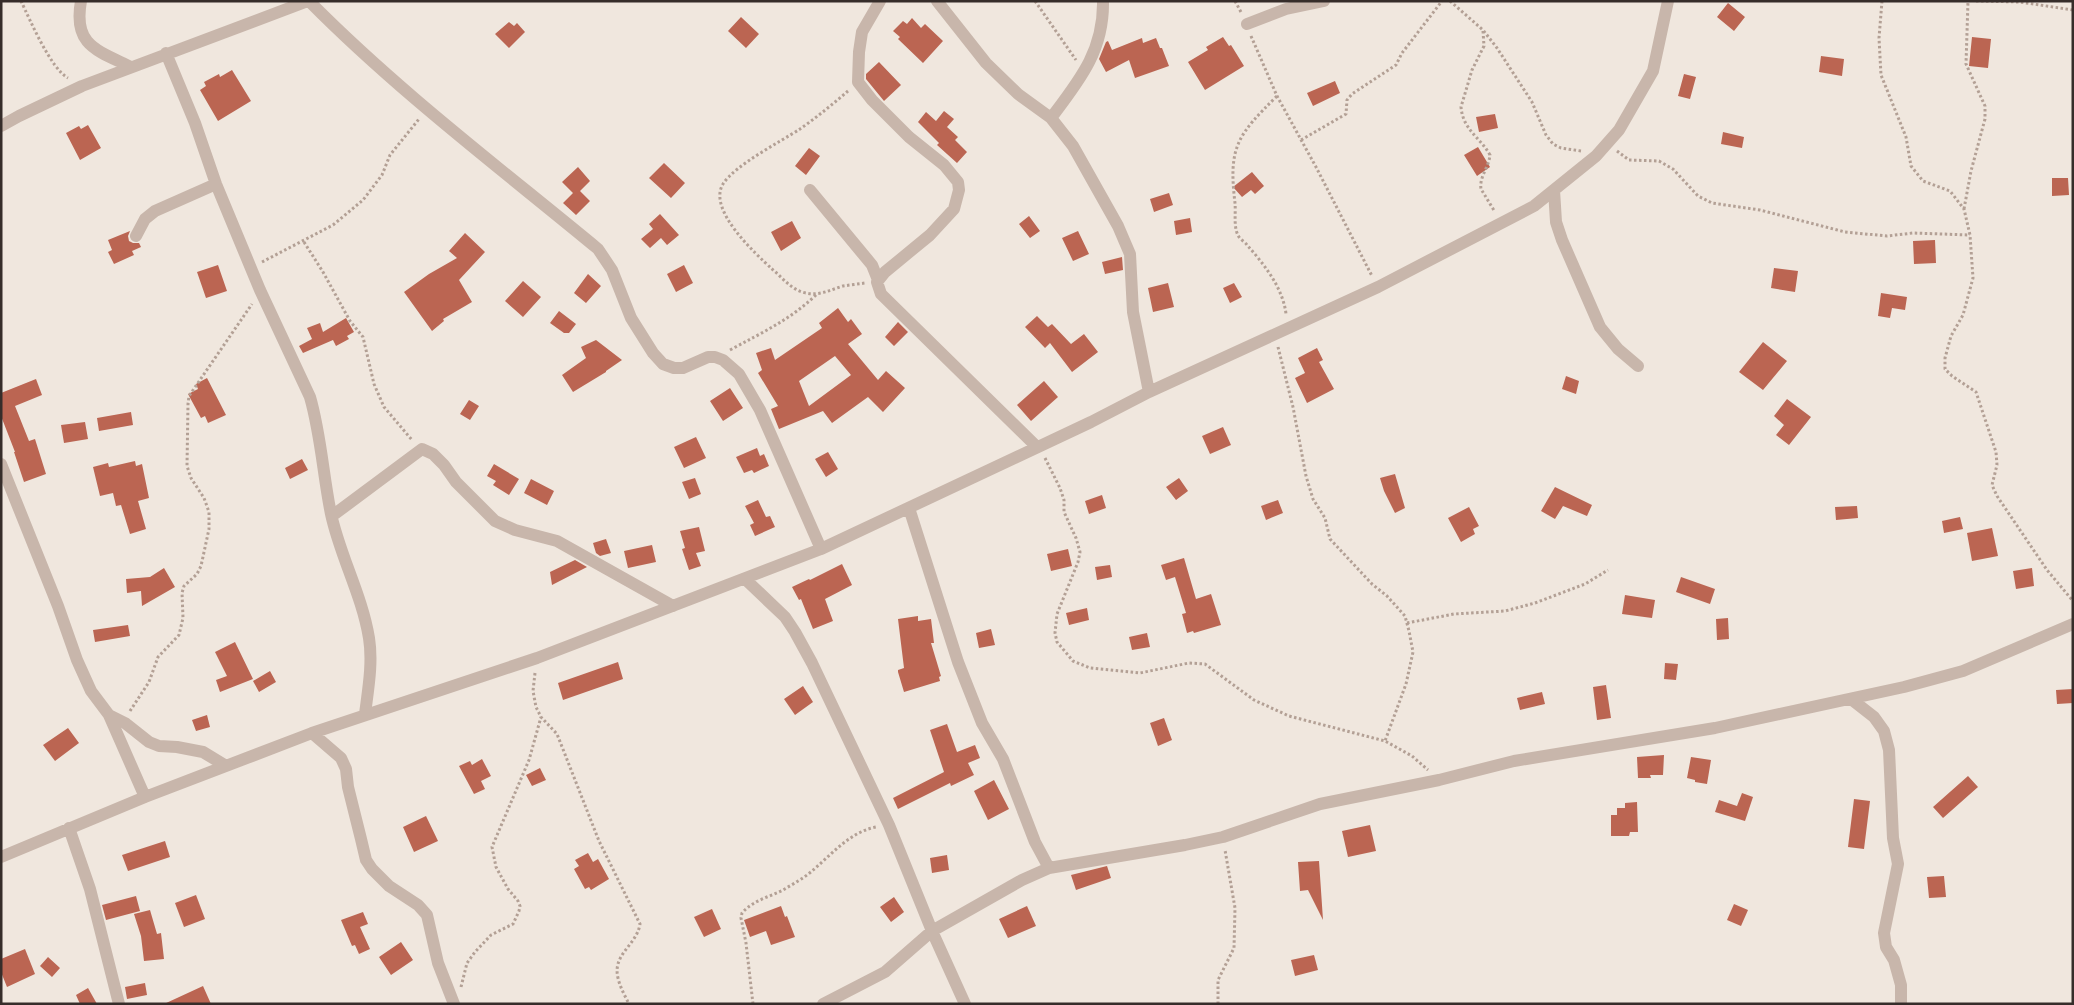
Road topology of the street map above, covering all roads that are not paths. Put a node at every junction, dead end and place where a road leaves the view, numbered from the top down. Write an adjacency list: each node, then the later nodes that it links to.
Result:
1 (81, 1): 10 (street)
2 (308, 1): 9 (street); 24 (street)
3 (880, 1): 17 (street)
4 (937, 1): 11 (street)
5 (1103, 1): 11 (street)
6 (1324, 1): 8 (street)
7 (1668, 1): 15 (street)
8 (1247, 24)
9 (166, 53): 10 (street); 13 (street)
10 (130, 67): 12 (street)
11 (1052, 118): 19 (street)
12 (1, 126)
13 (216, 184): 16 (street); 23 (street)
14 (810, 190): 17 (street)
15 (1554, 190): 18 (street); 19 (street)
16 (136, 236)
17 (878, 281): 20 (street)
18 (1638, 366)
19 (1149, 392): 20 (street)
20 (1039, 446): 22 (street)
21 (2, 467): 30 (street)
22 (909, 508): 24 (street); 36 (street)
23 (332, 516): 26 (street); 29 (street)
24 (821, 549): 25 (street)
25 (745, 579): 26 (street); 37 (street)
26 (673, 606): 29 (street)
27 (2073, 624): 28 (street)
28 (1851, 699): 36 (street); 42 (street)
29 (365, 714): 31 (street)
30 (109, 715): 32 (street); 33 (street)
31 (312, 733): 32 (street); 39 (street)
32 (226, 766): 33 (street)
33 (145, 797): 34 (street)
34 (69, 828): 35 (street); 38 (street)
35 (1, 857)
36 (1049, 868): 37 (street)
37 (932, 931): 40 (street); 41 (street)
38 (119, 1004)
39 (454, 1004)
40 (823, 1004)
41 (965, 1004)
42 (1901, 1004)

